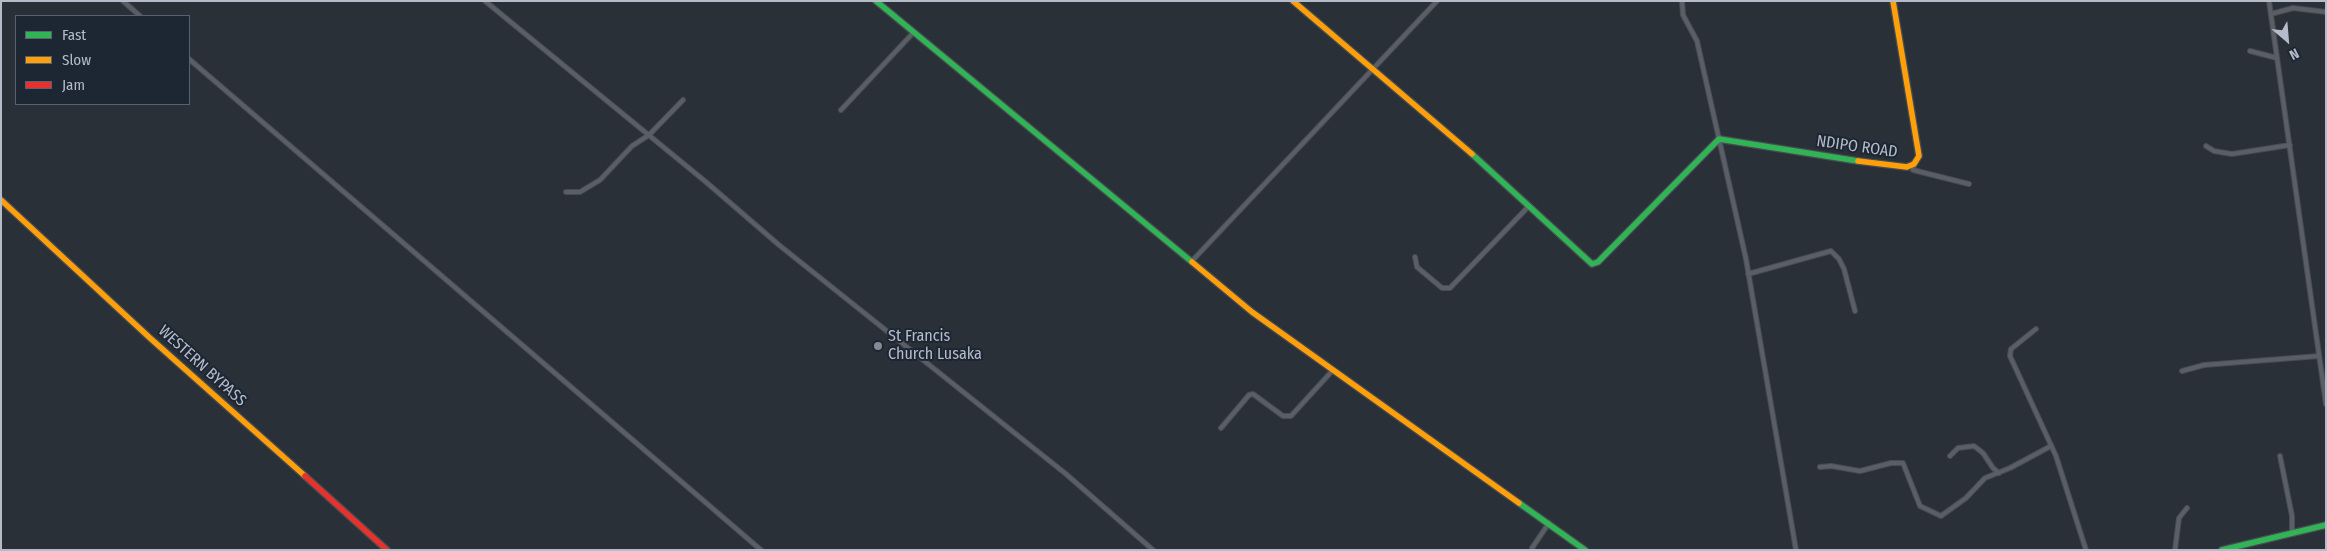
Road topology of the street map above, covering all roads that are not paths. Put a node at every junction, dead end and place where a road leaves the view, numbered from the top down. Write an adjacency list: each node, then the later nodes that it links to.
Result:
1 (123, 1): 11 (street)
2 (484, 1): 19 (street)
3 (876, 1): 12 (street)
4 (1293, 1): 16 (street)
5 (1437, 1): 16 (street)
6 (1682, 1): 20 (street)
7 (1893, 1): 23 (street, NDIPO ROAD)
8 (2269, 1): 10 (street)
9 (2326, 12): 10 (street)
10 (2270, 14): 14 (street)
11 (139, 15)
12 (914, 33): 18 (street); 29 (street)
13 (2250, 51): 14 (street)
14 (2276, 58): 21 (street)
15 (190, 60): 48 (street)
16 (1372, 69): 27 (street); 29 (street)
17 (683, 100): 19 (street)
18 (841, 110)
19 (649, 135): 25 (street); 49 (street)
20 (1719, 139): 23 (street, NDIPO ROAD); 27 (street); 30 (street)
21 (2290, 145): 22 (street); 33 (street)
22 (2206, 146)
23 (1914, 164): 24 (street)
24 (1968, 184)
25 (566, 192)
26 (1, 200): 47 (street, WESTERN BYPASS)
27 (1528, 207): 28 (street)
28 (1415, 257)
29 (1192, 262): 34 (street)
30 (1748, 274): 31 (street); 52 (street)
31 (1855, 311)
32 (2036, 328): 38 (street)
33 (2319, 356): 35 (street); 36 (street)
34 (1333, 370): 37 (street); 44 (street)
35 (2182, 371)
36 (2326, 404)
37 (1221, 428)
38 (2052, 446): 42 (street); 53 (street)
39 (1950, 456): 42 (street)
40 (2280, 456): 46 (street)
41 (1820, 467): 42 (street)
42 (1999, 473)
43 (2187, 508): 54 (street)
44 (1549, 523): 50 (street); 51 (street)
45 (2326, 525): 46 (street)
46 (2292, 533): 55 (street)
47 (387, 550)
48 (761, 550)
49 (1153, 550)
50 (1533, 550)
51 (1586, 550)
52 (1796, 550)
53 (2086, 550)
54 (2175, 550)
55 (2222, 550)

